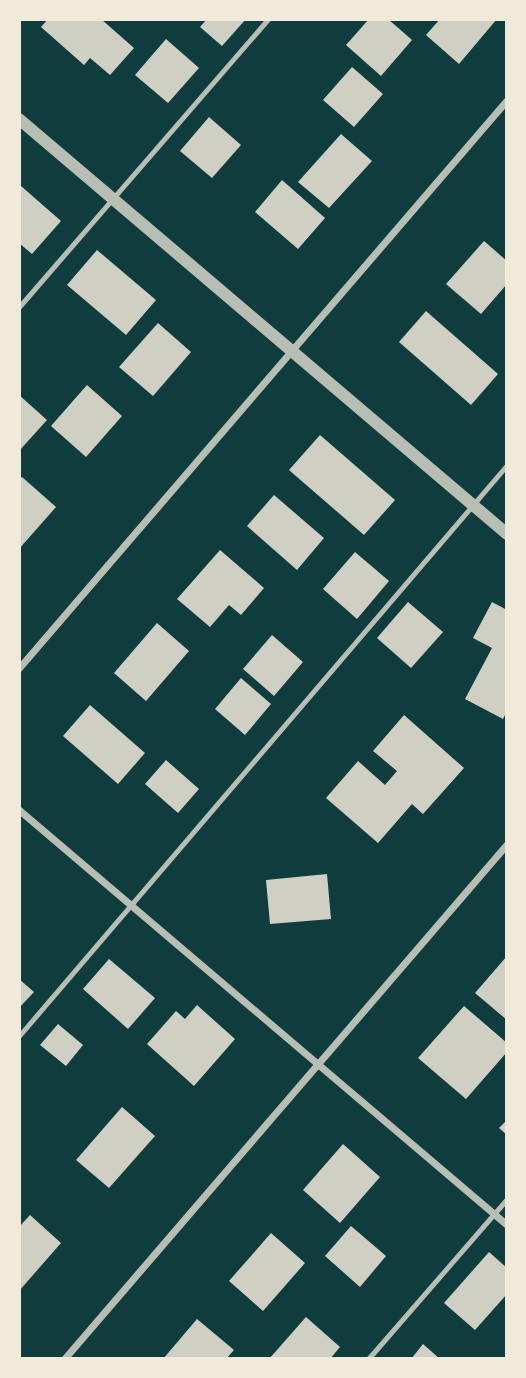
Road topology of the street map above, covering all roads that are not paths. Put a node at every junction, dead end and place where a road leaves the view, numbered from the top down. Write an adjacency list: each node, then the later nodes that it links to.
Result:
1 (270, 19): 4 (lane)
2 (507, 101): 6 (street)
3 (19, 120): 4 (street)
4 (113, 200): 5 (lane); 6 (street)
5 (19, 308)
6 (293, 352): 8 (street); 10 (street)
7 (507, 466): 8 (lane)
8 (473, 506): 9 (street); 13 (lane)
9 (507, 534)
10 (19, 669)
11 (19, 810): 13 (street)
12 (507, 845): 15 (street)
13 (131, 905): 14 (lane); 15 (street)
14 (19, 1037)
15 (318, 1065): 17 (street); 19 (street)
16 (507, 1200): 17 (lane)
17 (495, 1214): 18 (street); 20 (lane)
18 (507, 1225)
19 (65, 1359)
20 (369, 1359)

